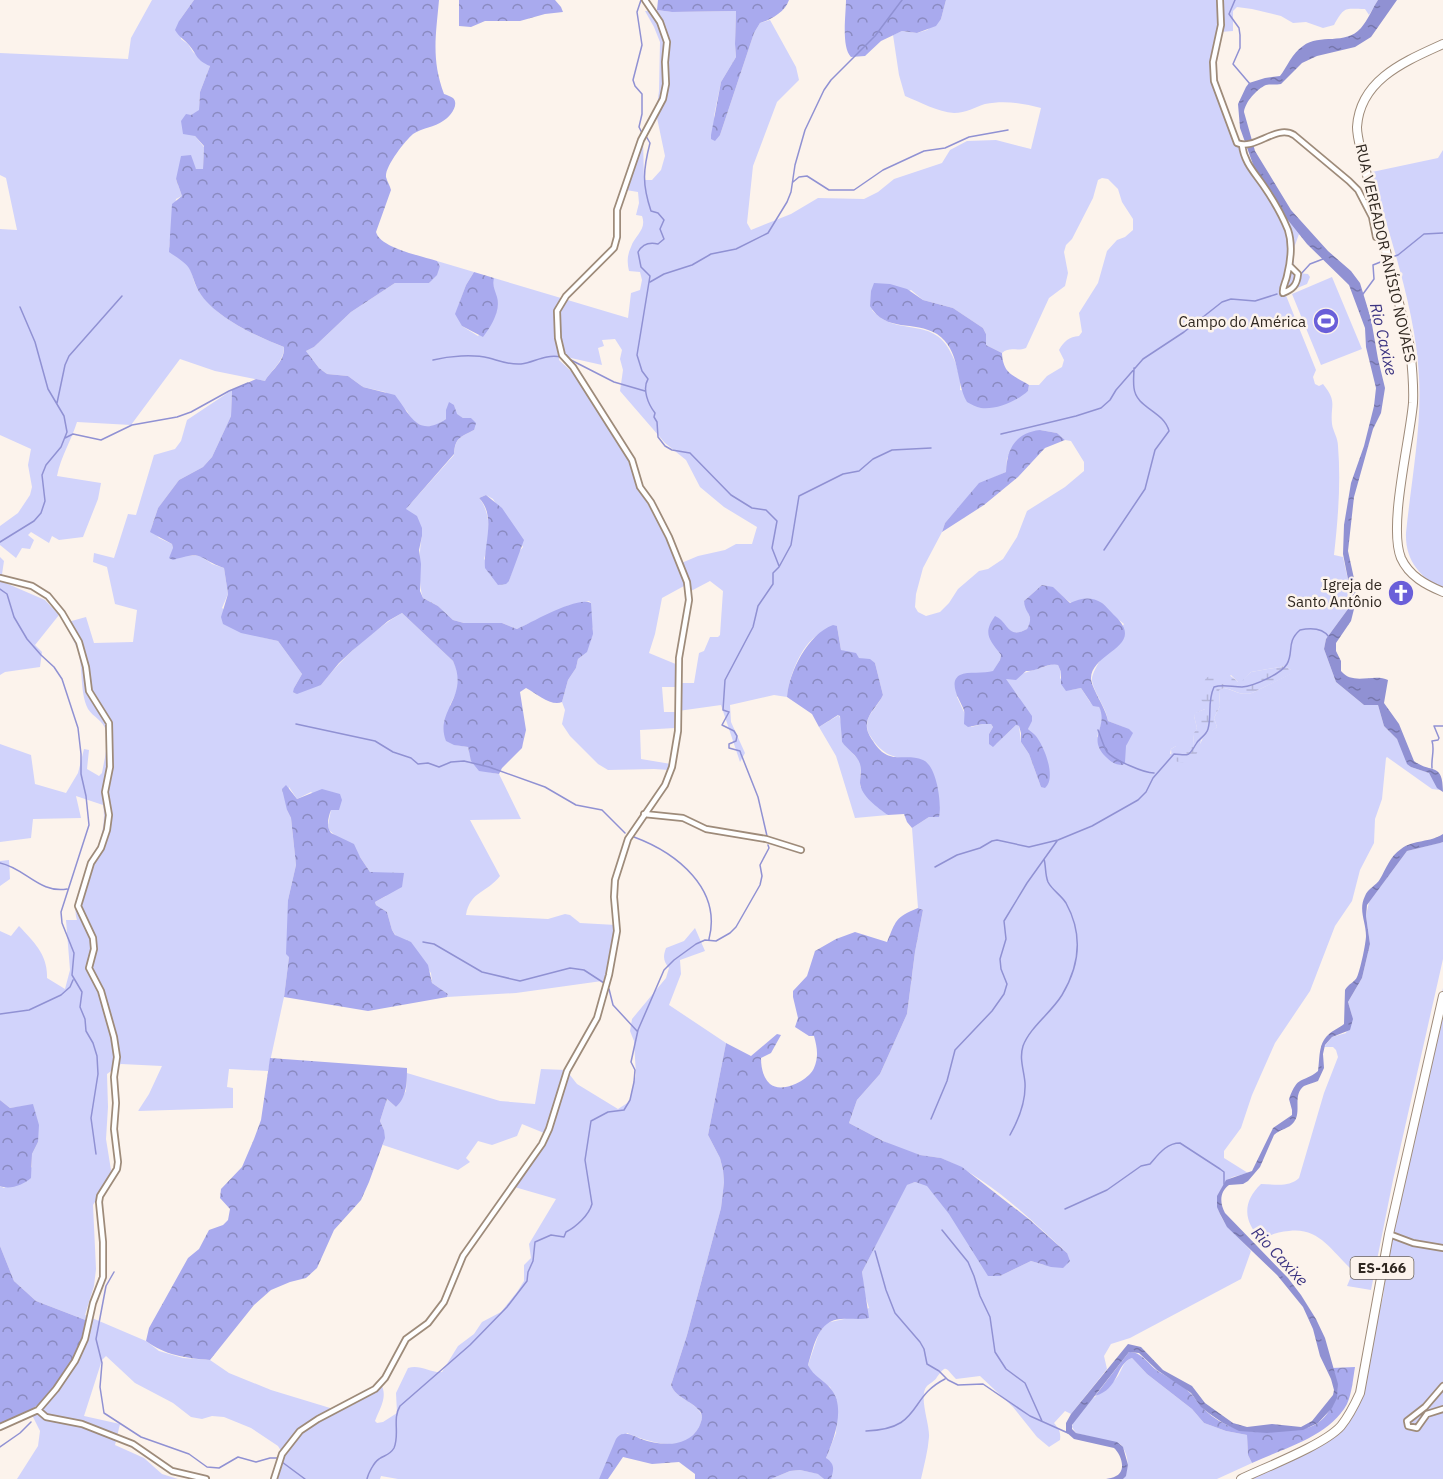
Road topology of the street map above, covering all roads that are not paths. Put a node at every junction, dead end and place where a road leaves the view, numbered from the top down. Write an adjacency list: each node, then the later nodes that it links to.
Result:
1 (645, 0): 9 (street)
2 (1220, 0): 4 (street)
3 (1443, 44): 5 (main road, RUA VEREADOR ANÍSIO NOVAES)
4 (1243, 145): 5 (street); 6 (street)
5 (1382, 237): 8 (main road, RUA VEREADOR ANÍSIO NOVAES)
6 (1290, 266): 6 (street)
7 (0, 578): 16 (street)
8 (1443, 592)
9 (644, 814): 10 (street); 19 (street)
10 (801, 850)
11 (1443, 996): 12 (main road, ES-166)
12 (1389, 1234): 13 (street); 20 (main road, ES-166)
13 (1443, 1248)
14 (1443, 1386): 15 (street)
15 (1443, 1409)
16 (39, 1410): 17 (street); 18 (street)
17 (0, 1427)
18 (206, 1479)
19 (274, 1479)
20 (1241, 1479)

